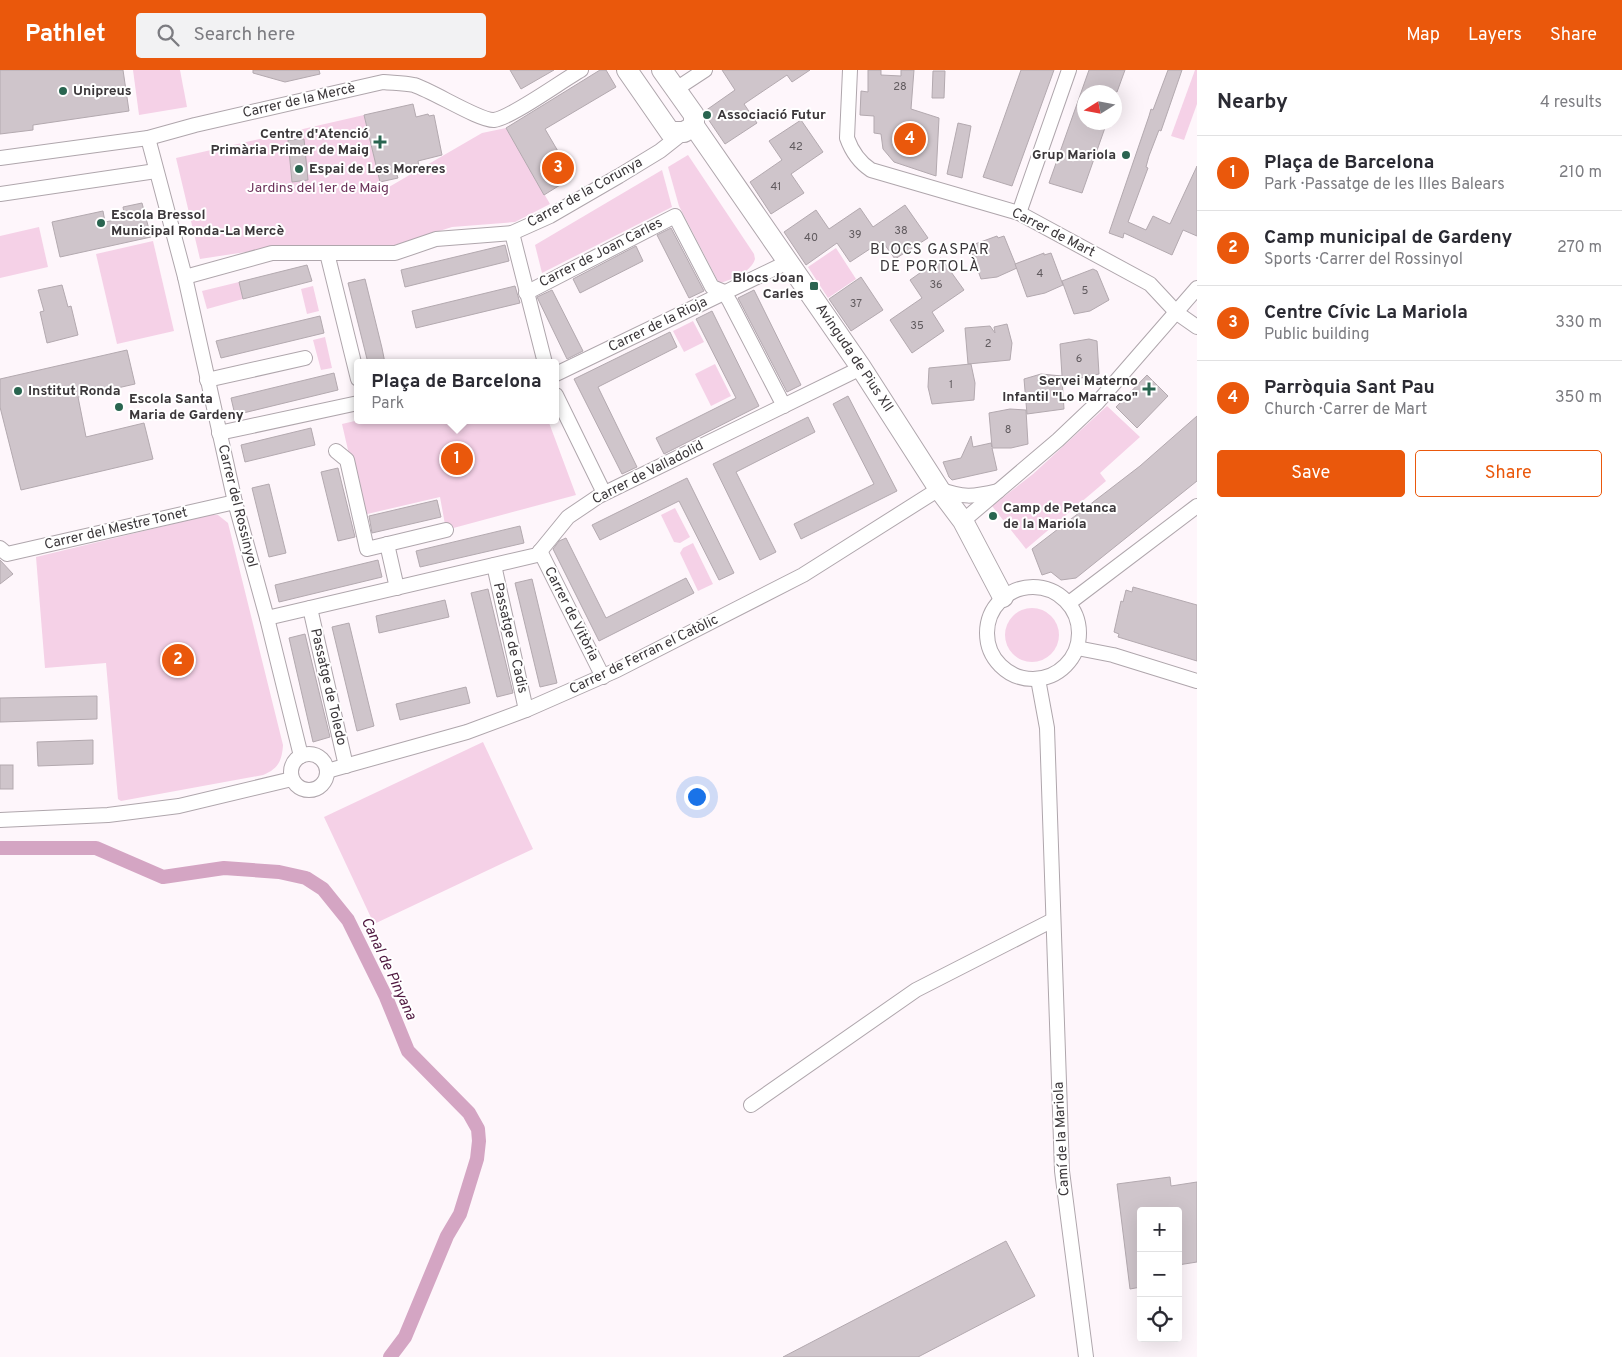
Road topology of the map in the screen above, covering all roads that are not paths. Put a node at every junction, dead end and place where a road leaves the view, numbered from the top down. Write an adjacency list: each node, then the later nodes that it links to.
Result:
1 (581, 70): 9 (street, Carrer de la Mercè)
2 (628, 70): 8 (street)
3 (662, 70): 7 (street, Avinguda de Pius XII)
4 (704, 70): 7 (street)
5 (850, 70): 13 (street, Carrer de Mart)
6 (1069, 70): 13 (street)
7 (676, 89): 8 (street, Avinguda de Pius XII)
8 (689, 129): 14 (street, Carrer de la Corunya); 16 (street, Avinguda de Pius XII)
9 (148, 138): 10 (street, Carrer de la Mercè); 11 (street, Carrer del Rossinyol)
10 (0, 158)
11 (156, 171): 12 (street); 17 (street, Carrer del Rossinyol)
12 (0, 194)
13 (1019, 213): 21 (street, Carrer de Mart)
14 (512, 233): 15 (street, Carrer de la Corunya); 20 (street)
15 (327, 253): 17 (street, Carrer de la Corunya); 25 (street)
16 (788, 262): 19 (street, Carrer de la Rioja); 26 (street, Avinguda de Pius XII)
17 (185, 278): 28 (street, Carrer del Rossinyol)
18 (1197, 288): 21 (street)
19 (724, 292): 20 (street, Carrer de Joan Carles); 27 (street, Carrer de la Rioja); 31 (street)
20 (526, 293): 24 (street)
21 (1176, 313): 22 (street, Carrer de Mart); 35 (street)
22 (1197, 326)
23 (306, 358): 28 (street)
24 (544, 359)
25 (354, 363)
26 (861, 368): 31 (street, Carrer de Valladolid); 34 (street, Avinguda de Pius XII)
27 (559, 373)
28 (207, 380): 32 (street, Carrer del Rossinyol)
29 (559, 401): 36 (street)
30 (354, 403): 32 (street)
31 (784, 406): 36 (street, Carrer de Valladolid)
32 (219, 433): 37 (street, Carrer del Rossinyol)
33 (336, 451): 41 (street)
34 (939, 489): 35 (street); 39 (street, Avinguda de Pius XII); 51 (street, Carrer de Ferran el Catòlic)
35 (998, 491): 39 (street)
36 (604, 493): 43 (street, Carrer de Valladolid)
37 (235, 502): 42 (street, Carrer del Mestre Tonet); 49 (street, Carrer del Rossinyol)
38 (1197, 506): 47 (street)
39 (963, 521): 46 (street, Avinguda de Pius XII)
40 (446, 530): 41 (street)
41 (387, 544): 45 (street)
42 (0, 548)
43 (540, 551): 44 (street, Carrer de Valladolid); 51 (street, Carrer de Vitòria)
44 (494, 566): 45 (street, Carrer de Valladolid); 54 (street, Passatge de Cadis)
45 (397, 588): 48 (street, Carrer de Valladolid)
46 (1003, 597): 47 (street); 52 (street)
47 (1069, 603): 50 (street)
48 (310, 608): 49 (street, Carrer de Valladolid); 56 (street, Passatge de Toledo)
49 (267, 618): 55 (street, Carrer del Rossinyol)
50 (1077, 648): 52 (street); 53 (street)
51 (603, 677): 54 (street, Carrer de Ferran el Catòlic)
52 (1038, 679): 60 (street, Camí de la Mariola)
53 (1197, 681)
54 (526, 710): 56 (street, Carrer de Ferran el Catòlic)
55 (301, 756): 57 (street); 58 (street)
56 (346, 766): 57 (street, Carrer de Ferran el Catòlic)
57 (327, 771): 58 (street)
58 (292, 779): 59 (street)
59 (0, 820)
60 (1053, 920): 61 (street); 62 (street, Camí de la Mariola)
61 (751, 1105)
62 (1086, 1357)

